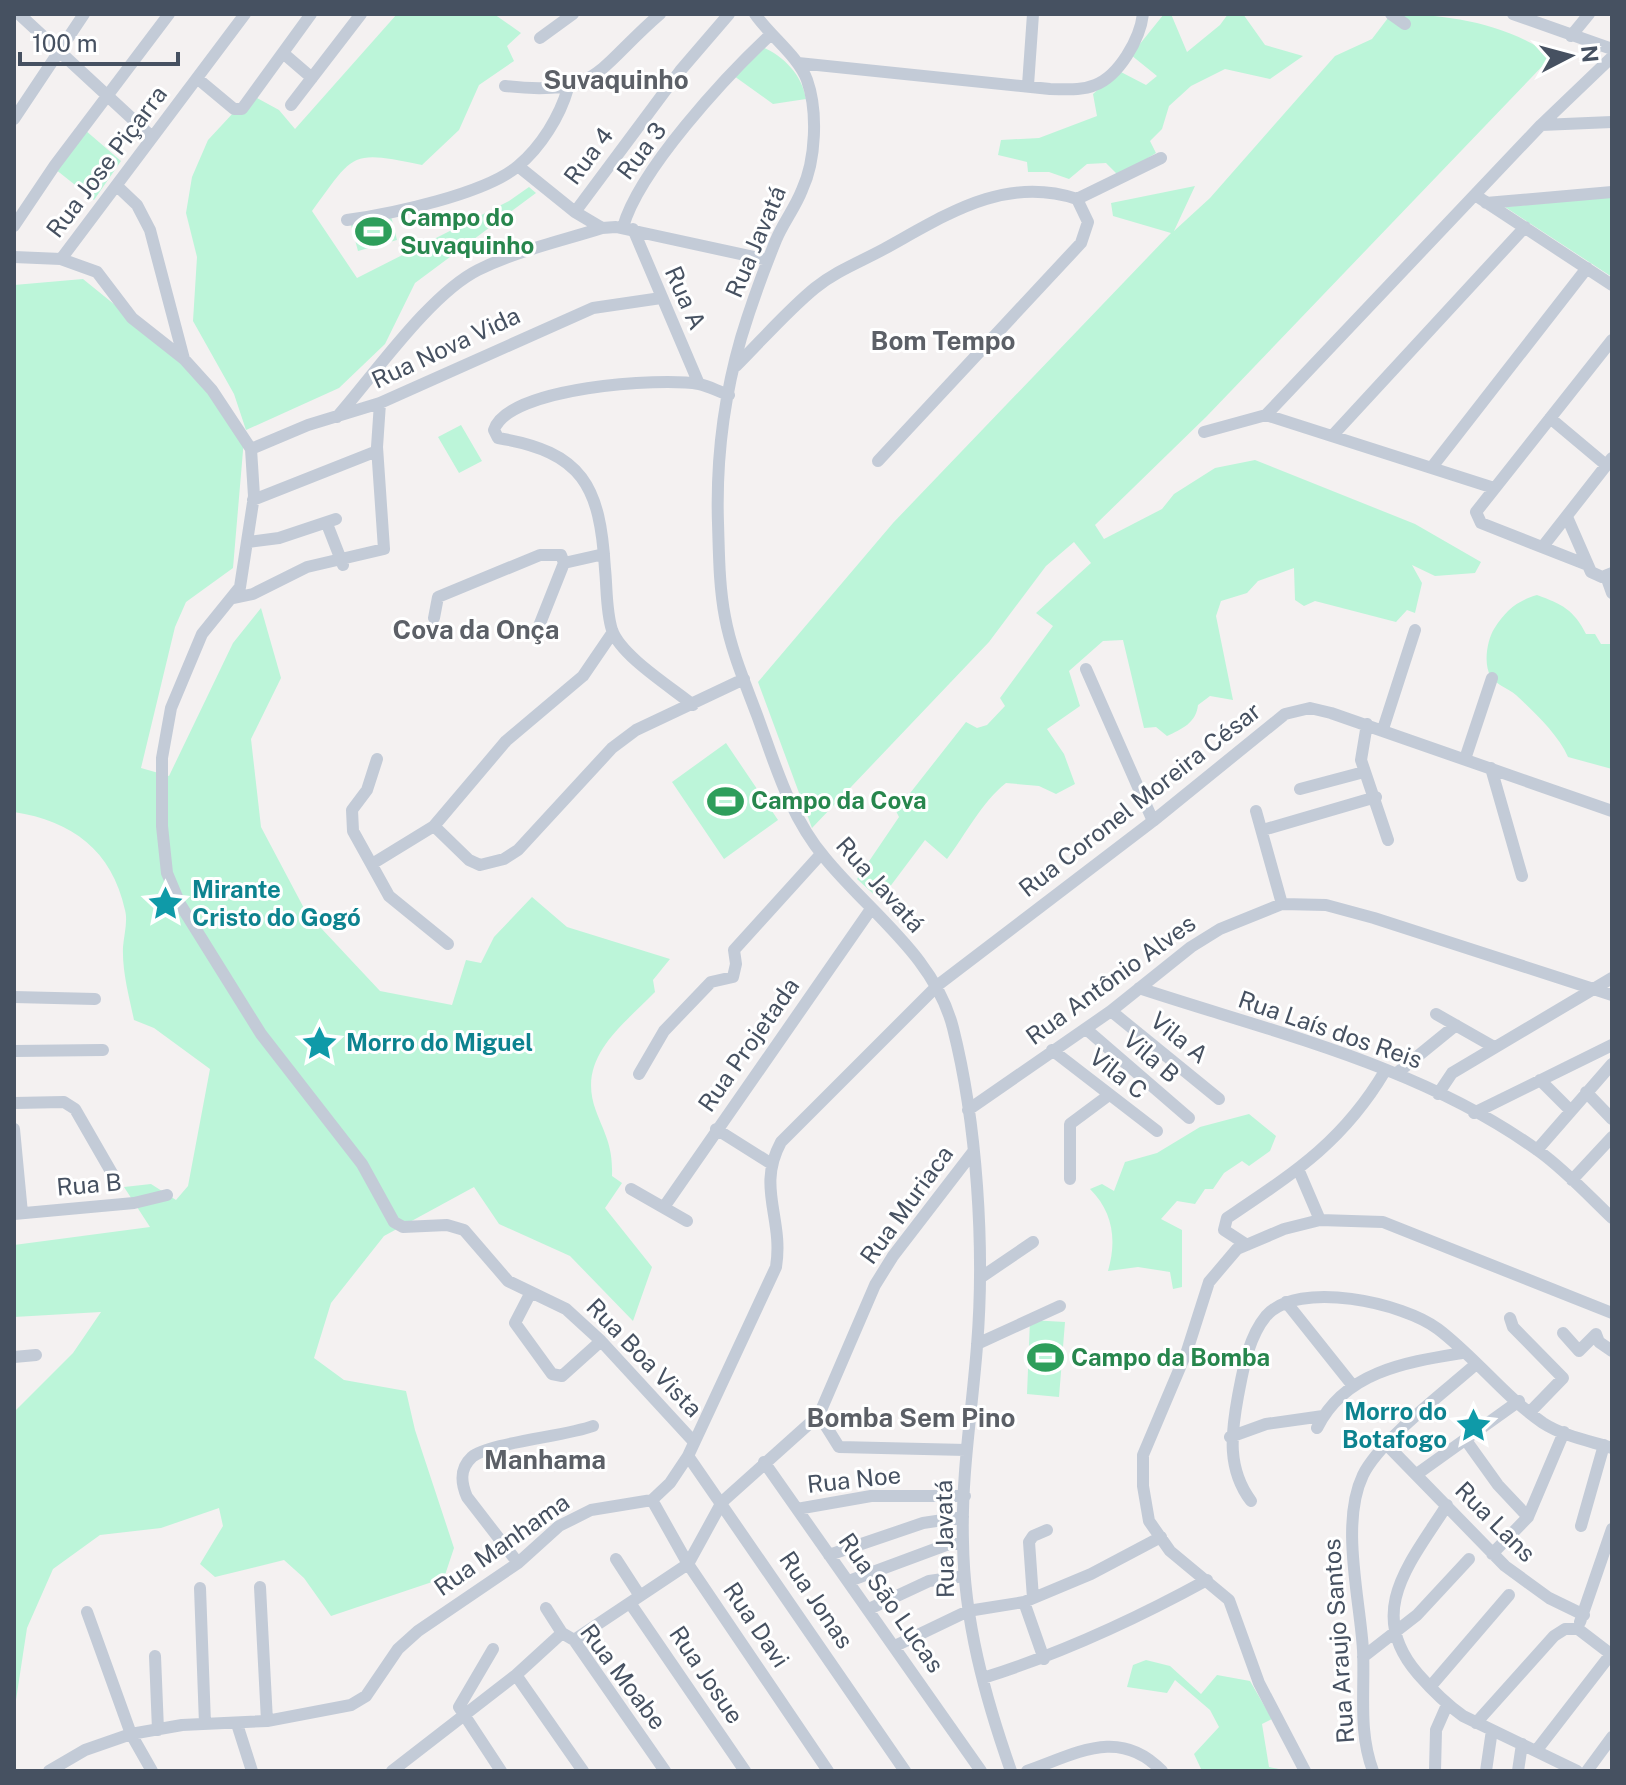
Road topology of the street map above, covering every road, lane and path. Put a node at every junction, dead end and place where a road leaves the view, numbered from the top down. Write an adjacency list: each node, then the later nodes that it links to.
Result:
1 (19, 14): 21 (street)
2 (84, 14): 21 (street)
3 (169, 14): 30 (street)
4 (245, 14): 26 (street, Rua Jose Piçarra)
5 (311, 14): 22 (street)
6 (361, 14): 25 (street)
7 (573, 14): 19 (street)
8 (660, 14): 29 (street)
9 (729, 14): 42 (street, Rua 4)
10 (755, 14): 17 (street, Rua Javatá)
11 (1033, 14): 27 (street)
12 (1143, 14): 27 (street)
13 (1391, 14): 16 (street)
14 (1513, 14): 18 (street)
15 (1589, 14): 18 (street)
16 (1405, 24)
17 (770, 35): 24 (street, Rua Javatá); 47 (street, Rua 3)
18 (1571, 36): 20 (street)
19 (540, 38)
20 (1612, 49)
21 (59, 53): 30 (street); 32 (street)
22 (283, 53): 25 (street); 26 (street)
23 (1612, 57): 34 (street)
24 (798, 63): 27 (street); 50 (street, Rua Javatá)
25 (312, 78): 31 (street)
26 (198, 79): 35 (street, Rua Jose Piçarra)
27 (1028, 85)
28 (505, 86): 29 (street)
29 (568, 88): 37 (street)
30 (107, 98): 35 (street); 44 (street)
31 (291, 105)
32 (14, 119)
33 (1612, 122): 34 (street)
34 (1541, 125): 41 (street)
35 (152, 137): 38 (street, Rua Jose Piçarra)
36 (1161, 158): 40 (street)
37 (518, 166): 42 (street); 43 (street)
38 (117, 186): 49 (street, Rua Jose Piçarra); 55 (street)
39 (1612, 192): 41 (street)
40 (1077, 199): 56 (street); 67 (street)
41 (1481, 199): 45 (street); 60 (street)
42 (575, 212): 46 (street)
43 (347, 220)
44 (14, 226)
45 (1525, 227): 51 (street); 64 (street)
46 (602, 228): 47 (street); 61 (street)
47 (628, 228): 50 (street); 53 (street, Rua A)
48 (14, 257): 49 (street)
49 (61, 259): 55 (street)
50 (768, 260): 56 (street, Rua Javatá)
51 (1587, 268): 52 (street); 69 (street)
52 (1612, 285)
53 (661, 298): 57 (street, Rua A); 59 (street, Rua Nova Vida)
54 (1612, 340): 62 (street)
55 (184, 359): 65 (street)
56 (735, 367): 58 (street, Rua Javatá)
57 (699, 384): 58 (street); 75 (street)
58 (729, 395): 88 (street, Rua Javatá)
59 (380, 403): 61 (street, Rua Nova Vida); 66 (street)
60 (1266, 415): 63 (street); 64 (street)
61 (337, 417): 65 (street, Rua Nova Vida)
62 (1550, 418): 68 (street); 70 (street)
63 (1204, 432)
64 (1333, 435): 69 (street)
65 (251, 449): 71 (street)
66 (377, 451): 71 (street); 76 (street)
67 (878, 461)
68 (1609, 462): 72 (street)
69 (1432, 467): 70 (street)
70 (1494, 488): 74 (street)
71 (253, 500): 73 (street)
72 (1567, 517): 74 (street); 78 (street)
73 (248, 542): 76 (street); 81 (street)
74 (1544, 545): 78 (street)
75 (604, 554): 77 (street); 85 (street)
76 (342, 563): 81 (street)
77 (564, 563): 82 (street); 84 (street)
78 (1588, 568): 79 (street)
79 (1609, 574): 80 (street)
80 (1612, 593)
81 (234, 598): 163 (street, Rua Boa Vista)
82 (434, 618)
83 (1415, 630): 91 (street)
84 (537, 631)
85 (613, 632): 89 (street); 101 (street)
86 (1086, 669): 100 (street)
87 (1492, 678): 93 (street)
88 (744, 679): 89 (street); 104 (street, Rua Javatá)
89 (693, 705): 101 (street)
90 (1367, 724): 91 (street, Rua Coronel Moreira César); 95 (street); 100 (street, Rua Coronel Moreira César)
91 (1383, 729): 93 (street, Rua Coronel Moreira César)
92 (377, 759): 105 (street)
93 (1465, 759): 94 (street, Rua Coronel Moreira César)
94 (1491, 768): 99 (street, Rua Coronel Moreira César); 106 (street)
95 (1364, 772): 96 (street); 97 (street)
96 (1300, 789)
97 (1376, 797): 102 (street); 103 (street)
98 (1256, 811): 102 (street)
99 (1612, 811)
100 (1153, 821): 111 (street, Rua Coronel Moreira César)
101 (434, 826): 105 (street)
102 (1263, 830): 107 (street)
103 (1388, 840)
104 (821, 854): 108 (street, Rua Javatá); 128 (street)
105 (372, 864): 109 (street)
106 (1522, 876)
107 (1282, 904): 112 (street, Rua Antônio Alves); 113 (street, Rua Antônio Alves)
108 (871, 909): 111 (street, Rua Javatá); 141 (street, Rua Projetada)
109 (448, 944)
110 (1612, 978): 113 (street)
111 (938, 985): 135 (street, Rua Javatá); 147 (street)
112 (1139, 988): 117 (street, Rua Antônio Alves); 127 (street, Rua Laís dos Reis)
113 (1594, 989): 114 (street, Rua Antônio Alves); 122 (street)
114 (1612, 995)
115 (14, 997): 116 (street)
116 (95, 999)
117 (1111, 1011): 120 (street, Rua Antônio Alves); 133 (street, Vila A)
118 (1436, 1014): 119 (street)
119 (1456, 1025): 122 (street); 127 (street)
120 (1086, 1029): 124 (street, Rua Antônio Alves); 138 (street, Vila B)
121 (1612, 1046): 129 (street)
122 (1494, 1047): 131 (street)
123 (103, 1050): 125 (street)
124 (1052, 1050): 132 (street, Vila C); 135 (street, Rua Antônio Alves)
125 (14, 1051)
126 (1612, 1064): 130 (street)
127 (1391, 1072): 131 (street, Rua Laís dos Reis); 148 (street)
128 (639, 1074)
129 (1540, 1080): 136 (street); 137 (street)
130 (1586, 1092): 136 (street); 139 (street)
131 (1438, 1094): 137 (street, Rua Laís dos Reis)
132 (1109, 1095): 142 (street, Vila C); 150 (street)
133 (1219, 1099)
134 (14, 1103): 149 (street)
135 (968, 1110): 145 (street, Rua Javatá)
136 (1570, 1110): 144 (street)
137 (1474, 1113): 144 (street, Rua Laís dos Reis)
138 (1189, 1118)
139 (1612, 1119)
140 (14, 1129): 146 (street)
141 (716, 1129): 147 (street); 155 (street, Rua Projetada)
142 (1157, 1131)
143 (1612, 1138): 151 (street)
144 (1537, 1150): 151 (street, Rua Laís dos Reis)
145 (973, 1152): 162 (street, Rua Javatá); 179 (street, Rua Muriaca)
146 (16, 1161): 156 (street)
147 (770, 1163): 184 (street)
148 (1299, 1171): 158 (street); 161 (street)
149 (113, 1175)
150 (1070, 1179)
151 (1572, 1180): 157 (street, Rua Laís dos Reis)
152 (631, 1189): 155 (street)
153 (167, 1195): 156 (street, Rua B)
154 (1612, 1199): 157 (street)
155 (664, 1207): 159 (street)
156 (18, 1214)
157 (1607, 1214)
158 (1320, 1220): 161 (street); 166 (street)
159 (687, 1221)
160 (1033, 1242): 162 (street)
161 (1247, 1245): 202 (street)
162 (980, 1278): 170 (street, Rua Javatá)
163 (530, 1294): 169 (street, Rua Boa Vista); 169 (street)
164 (1286, 1302): 172 (street); 176 (street); 182 (street)
165 (1060, 1306): 170 (street)
166 (1612, 1313)
167 (1510, 1318): 178 (street)
168 (1563, 1333): 171 (street)
169 (601, 1341): 184 (street, Rua Boa Vista)
170 (977, 1344): 187 (street, Rua Javatá)
171 (1612, 1351)
172 (1462, 1353): 175 (street); 176 (street)
173 (36, 1355): 174 (street)
174 (14, 1357)
175 (1476, 1364): 177 (street); 185 (street, Rua Araujo Santos)
176 (1353, 1386): 182 (street)
177 (1519, 1401): 178 (street); 183 (street)
178 (1530, 1412): 181 (street)
179 (819, 1415): 187 (street); 189 (street, Rua Muriaca)
180 (593, 1426): 208 (street)
181 (1564, 1432): 186 (street); 198 (street)
182 (1230, 1437): 193 (street)
183 (1465, 1439): 190 (street); 198 (street)
184 (694, 1442): 188 (street)
185 (1387, 1445): 190 (street, Rua Lans); 230 (street, Rua Araujo Santos)
186 (1608, 1446): 199 (street)
187 (966, 1450): 191 (street, Rua Javatá)
188 (688, 1456): 192 (street); 194 (street, Rua Jonas)
189 (764, 1462): 194 (street, Rua Muriaca); 196 (street, Rua São Lucas)
190 (1417, 1474): 195 (street, Rua Lans)
191 (965, 1496): 196 (street, Rua Noe); 197 (street, Rua Javatá)
192 (652, 1500): 208 (street, Rua Manhama); 209 (street, Rua Davi)
193 (1251, 1501)
194 (722, 1502): 209 (street, Rua Muriaca); 256 (street, Rua Jonas)
195 (1447, 1505): 204 (street, Rua Lans); 224 (street)
196 (797, 1509): 205 (street, Rua São Lucas)
197 (963, 1517): 203 (street, Rua Javatá); 205 (street)
198 (1528, 1517): 204 (street)
199 (1581, 1526)
200 (1612, 1529): 222 (street)
201 (1047, 1530): 217 (street)
202 (1161, 1537): 211 (street); 217 (street)
203 (963, 1543): 210 (street, Rua Javatá); 212 (street)
204 (1492, 1554): 222 (street, Rua Lans)
205 (829, 1555): 212 (street, Rua São Lucas)
206 (616, 1559): 216 (street, Rua Josue)
207 (1469, 1559): 224 (street)
208 (518, 1563): 237 (street, Rua Manhama)
209 (688, 1564): 216 (street, Rua Muriaca); 255 (street, Rua Davi)
210 (964, 1576): 219 (street); 220 (street, Rua Javatá)
211 (1207, 1580): 231 (street); 261 (street)
212 (849, 1581): 219 (street, Rua São Lucas)
213 (260, 1587): 237 (street)
214 (200, 1588): 239 (street)
215 (1509, 1595): 234 (street)
216 (635, 1599): 225 (street, Rua Muriaca); 254 (street, Rua Josue)
217 (1029, 1600): 220 (street); 231 (street)
218 (546, 1608): 225 (street, Rua Moabe)
219 (869, 1609): 226 (street, Rua São Lucas)
220 (968, 1611): 226 (street); 233 (street, Rua Javatá)
221 (87, 1612): 243 (street)
222 (1584, 1615): 223 (street)
223 (1578, 1629): 228 (street); 238 (street)
224 (1393, 1635): 230 (street); 234 (street)
225 (568, 1636): 232 (street, Rua Muriaca); 253 (street, Rua Moabe)
226 (895, 1646): 257 (street, Rua São Lucas)
227 (493, 1649): 236 (street)
228 (1612, 1654): 246 (street)
229 (155, 1656): 241 (street)
230 (1363, 1657): 262 (street, Rua Araujo Santos)
231 (1044, 1659): 233 (street)
232 (516, 1675): 236 (street, Rua Muriaca); 252 (street)
233 (983, 1678): 258 (street, Rua Javatá)
234 (1430, 1687): 235 (street)
235 (1447, 1705): 238 (street); 263 (street)
236 (463, 1716): 250 (street, Rua Muriaca); 251 (street)
237 (267, 1721): 240 (street, Rua Manhama)
238 (1476, 1723): 242 (street)
239 (205, 1724): 240 (street, Rua Manhama); 241 (street, Rua Manhama)
240 (237, 1724): 249 (street)
241 (158, 1730): 243 (street, Rua Manhama)
242 (1492, 1730): 245 (street); 264 (street)
243 (131, 1734): 247 (street, Rua Manhama); 248 (street)
244 (1612, 1737): 267 (street)
245 (1522, 1744): 246 (street); 265 (street)
246 (1536, 1751): 266 (street)
247 (49, 1771)
248 (152, 1771)
249 (252, 1771)
250 (392, 1771)
251 (501, 1771)
252 (583, 1771)
253 (665, 1771)
254 (745, 1771)
255 (828, 1771)
256 (905, 1771)
257 (981, 1771)
258 (1011, 1771)
259 (1027, 1771): 260 (street)
260 (1162, 1771)
261 (1305, 1771)
262 (1373, 1771)
263 (1435, 1771)
264 (1486, 1771)
265 (1518, 1771)
266 (1577, 1771)
267 (1587, 1771)

